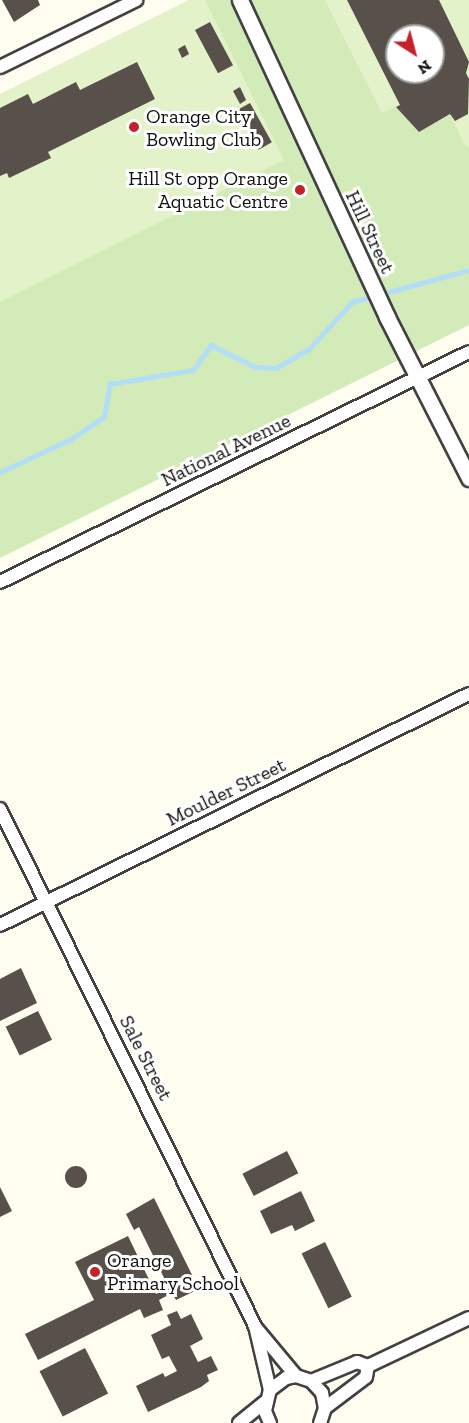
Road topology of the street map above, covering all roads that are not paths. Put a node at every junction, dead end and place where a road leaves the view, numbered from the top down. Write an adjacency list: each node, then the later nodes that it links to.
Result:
1 (136, 0): 3 (street)
2 (240, 0): 5 (street, Hill Street)
3 (0, 68)
4 (469, 352): 5 (street, National Avenue)
5 (417, 377): 6 (street, Hill Street); 7 (street, National Avenue)
6 (469, 478)
7 (0, 582)
8 (469, 694): 10 (street, Moulder Street)
9 (0, 809): 10 (street, Sale Street)
10 (46, 902): 11 (street, Moulder Street); 13 (street, Sale Street)
11 (0, 925)
12 (469, 1318): 14 (street)
13 (255, 1326): 15 (street, Sale Street); 17 (street, Sale Street)
14 (368, 1366): 16 (street); 19 (street)
15 (296, 1376): 16 (street); 17 (street)
16 (311, 1381): 19 (street)
17 (270, 1390): 18 (street)
18 (265, 1402): 20 (street); 21 (street)
19 (322, 1419)
20 (239, 1423)
21 (270, 1423)

